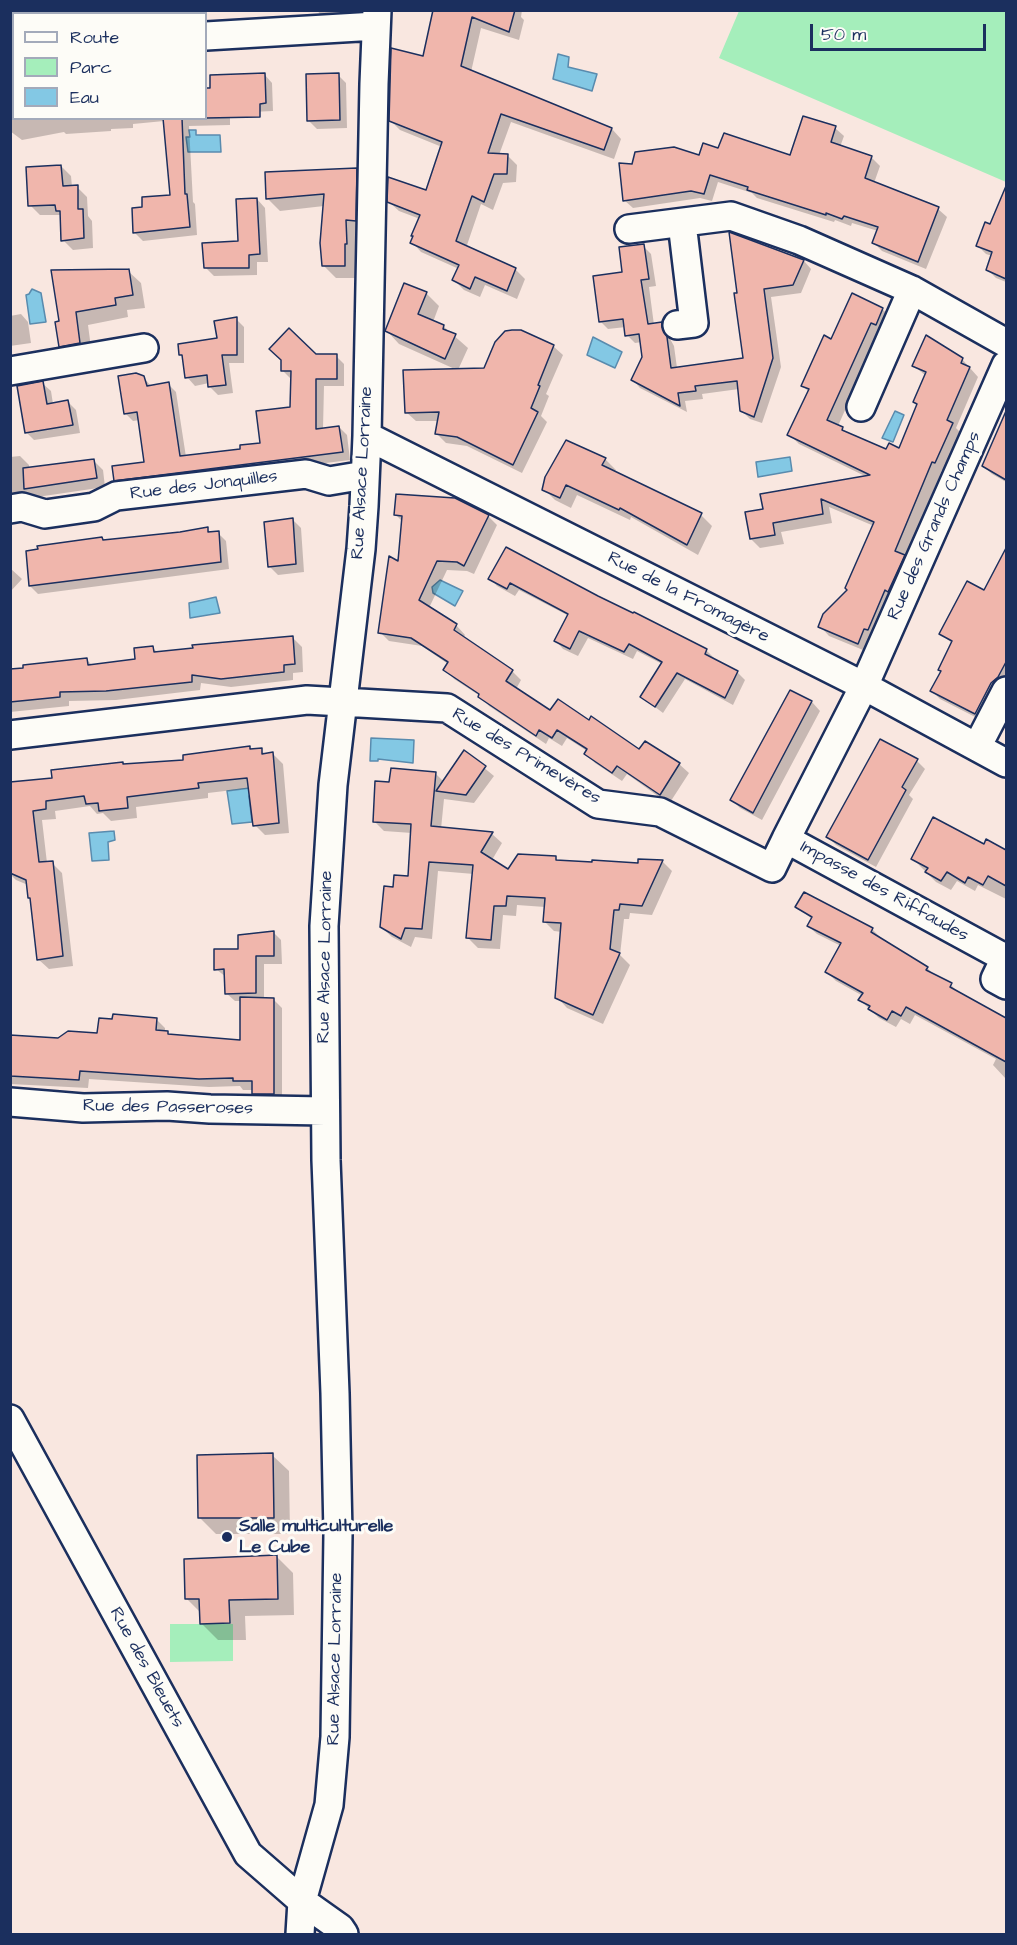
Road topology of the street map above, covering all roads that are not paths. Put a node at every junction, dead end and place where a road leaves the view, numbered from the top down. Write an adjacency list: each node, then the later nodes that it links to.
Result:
1 (377, 19): 2 (street); 11 (street, Rue Alsace Lorraine)
2 (207, 36)
3 (682, 223): 4 (street); 5 (street); 6 (street)
4 (629, 229)
5 (912, 290): 8 (street); 10 (street)
6 (677, 325)
7 (144, 348): 9 (street)
8 (1006, 361): 14 (street, Rue des Grands Champs)
9 (10, 370)
10 (861, 407)
11 (367, 436): 12 (street, Rue Alsace Lorraine); 14 (street, Rue de la Fromagère)
12 (365, 475): 13 (street, Rue des Jonquilles); 16 (street, Rue Alsace Lorraine)
13 (10, 509)
14 (864, 686): 18 (street, Rue de la Fromagère); 20 (street, Impasse des Riffaudes)
15 (1006, 691): 18 (street)
16 (343, 702): 17 (street); 20 (street, Rue des Primevères); 23 (street, Rue Alsace Lorraine)
17 (10, 735)
18 (977, 747): 19 (street, Rue de la Fromagère)
19 (1006, 763)
20 (786, 839): 21 (street, Impasse des Riffaudes)
21 (1006, 966)
22 (10, 1102): 23 (street, Rue des Passeroses)
23 (325, 1110): 25 (street, Rue Alsace Lorraine)
24 (10, 1419): 25 (street, Rue des Bleuets)
25 (302, 1901): 26 (street, Rue Alsace Lorraine); 27 (street, Rue des Bleuets)
26 (300, 1935)
27 (344, 1935)

